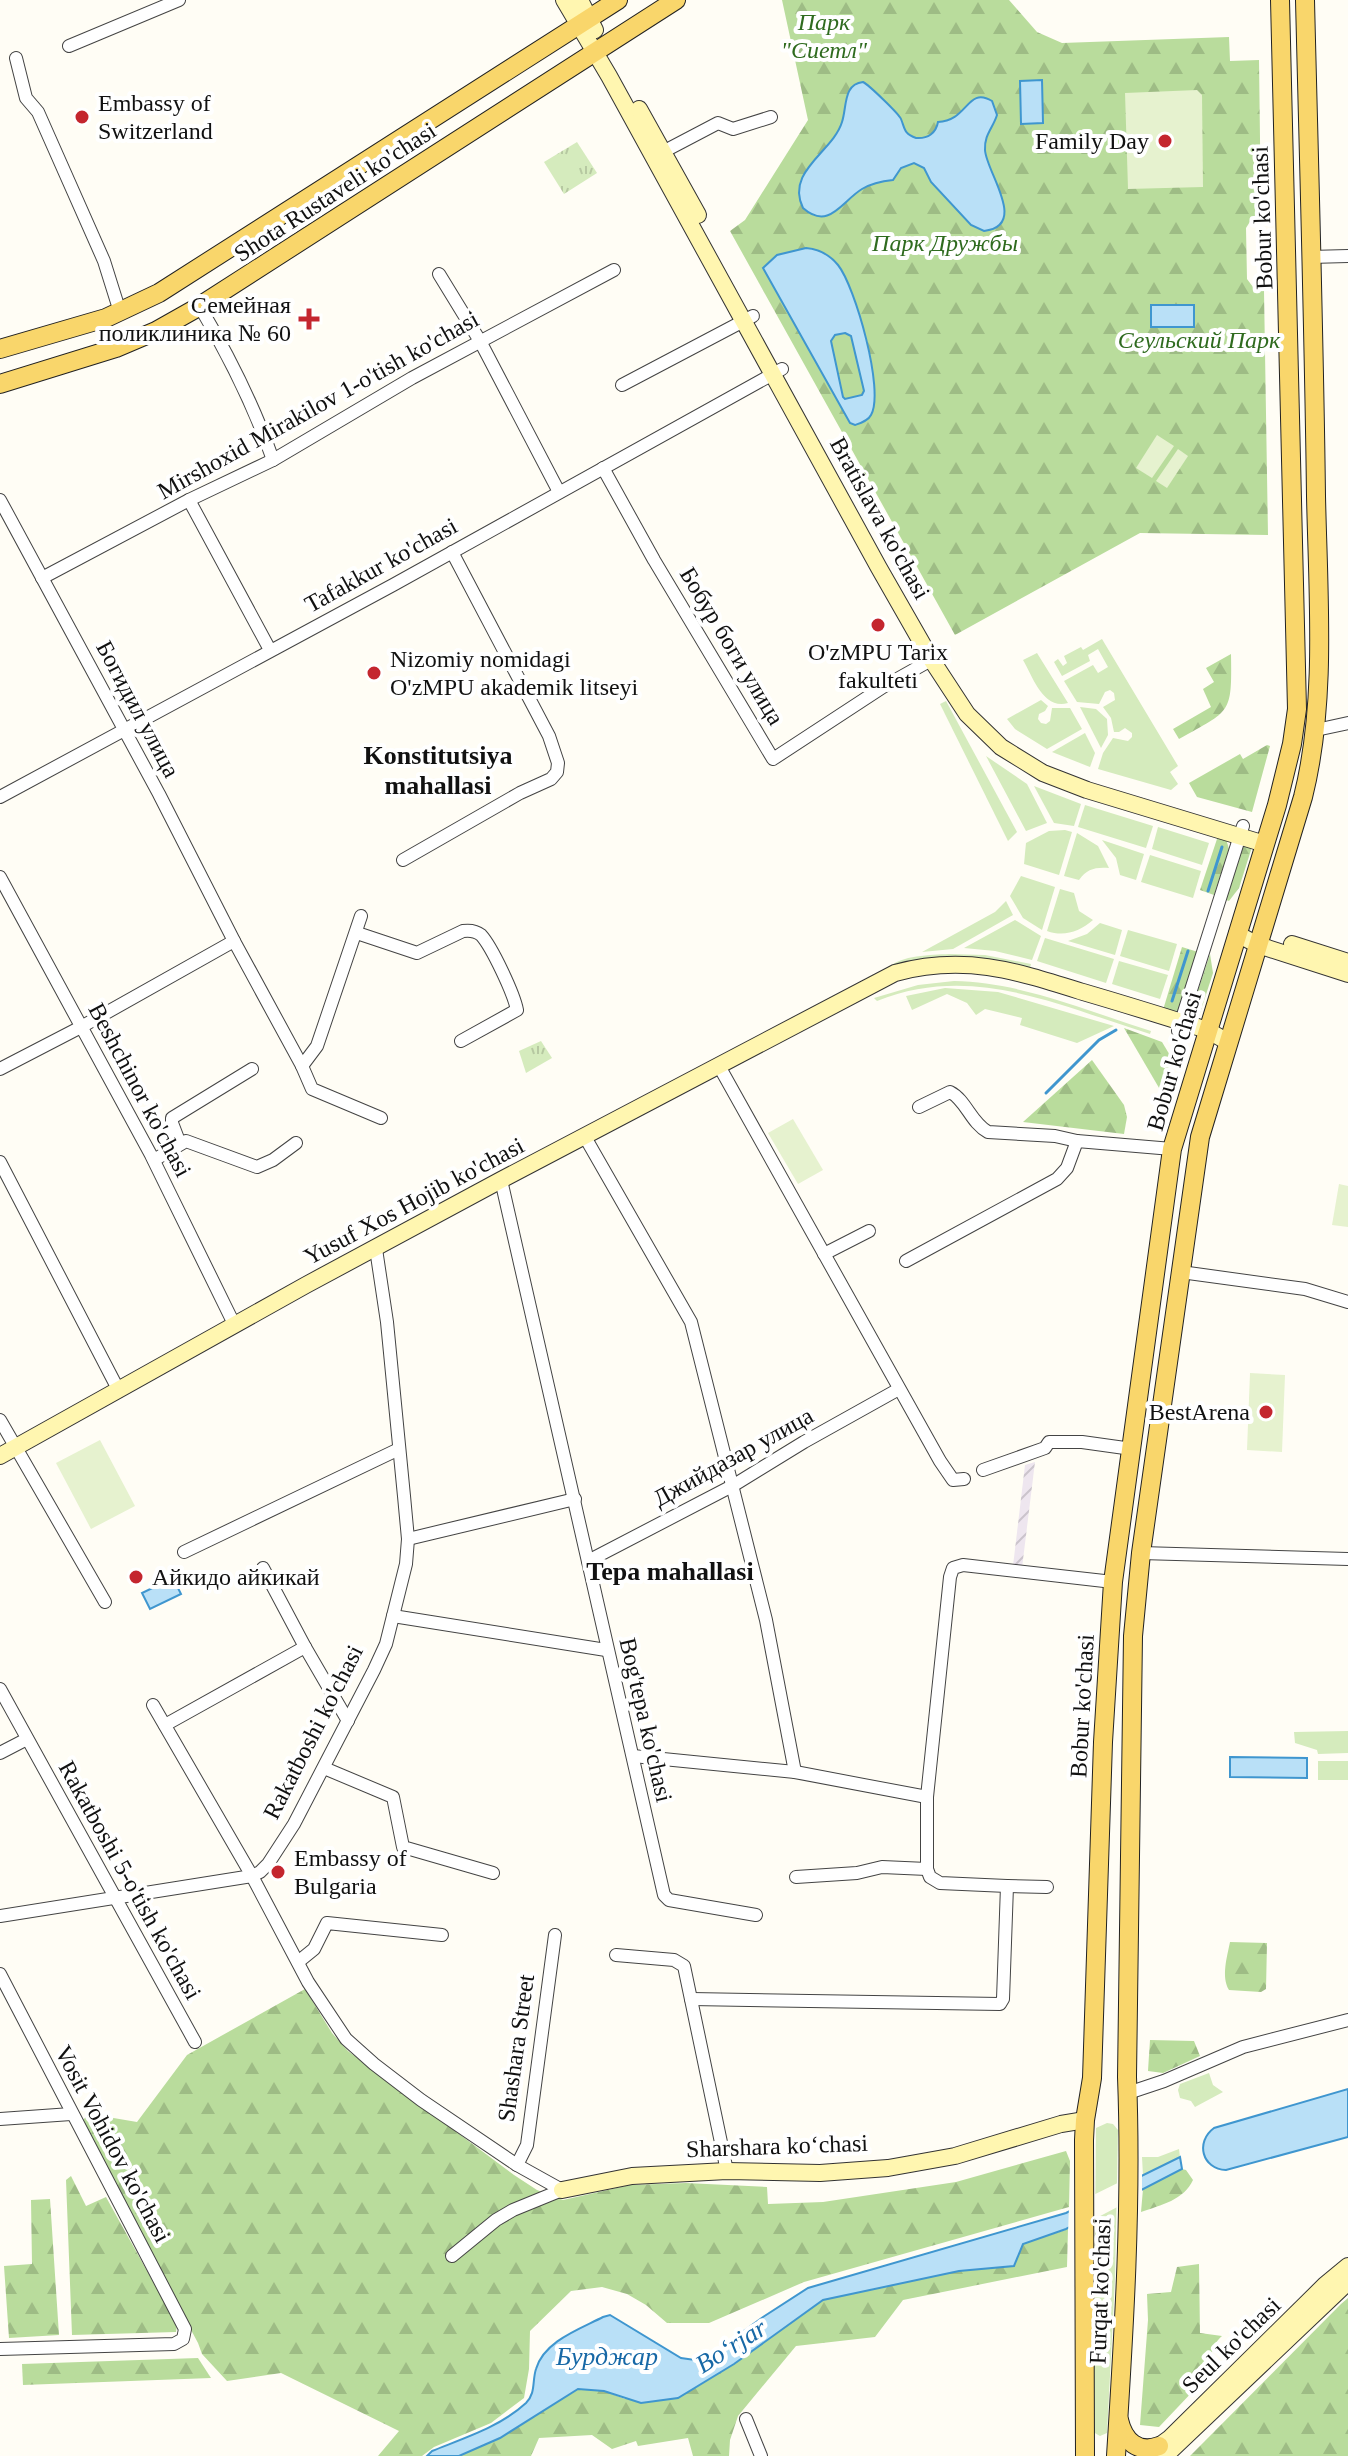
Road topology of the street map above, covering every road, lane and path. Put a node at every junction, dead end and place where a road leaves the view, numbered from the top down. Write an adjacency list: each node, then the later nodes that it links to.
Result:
1 (179, 0): 9 (street)
2 (564, 0): 8 (main road)
3 (580, 0): 8 (main road)
4 (618, 0): 8 (main road, Shota Rustaveli ko'chasi)
5 (676, 0): 10 (main road, Shota Rustaveli ko'chasi)
6 (1280, 0): 13 (main road, Bobur ko'chasi)
7 (1305, 0): 12 (main road, Bobur ko'chasi)
8 (583, 21): 10 (main road, Bratislava ko'chasi); 21 (main road, Shota Rustaveli ko'chasi)
9 (69, 46)
10 (600, 50): 15 (main road, Bratislava ko'chasi); 20 (main road, Shota Rustaveli ko'chasi)
11 (16, 58): 21 (street)
12 (1307, 95): 13 (main road); 17 (main road, Bobur ko'chasi)
13 (1283, 97): 28 (main road, Bobur ko'chasi)
14 (771, 117): 15 (street)
15 (658, 154): 22 (main road, Bratislava ko'chasi)
16 (1348, 256): 17 (street)
17 (1320, 257): 29 (main road, Bobur ko'chasi)
18 (614, 270): 23 (street, Mirshoxid Mirakilov 1-o'tish ko'chasi)
19 (439, 274): 23 (street)
20 (200, 307): 26 (main road, Shota Rustaveli ko'chasi); 30 (street)
21 (120, 312): 24 (main road, Shota Rustaveli ko'chasi)
22 (749, 319): 25 (main road, Bratislava ko'chasi); 27 (street)
23 (480, 341): 30 (street, Mirshoxid Mirakilov 1-o'tish ko'chasi); 32 (street)
24 (0, 349)
25 (777, 371): 31 (street, Tafakkur ko'chasi); 40 (main road, Bratislava ko'chasi)
26 (0, 384)
27 (622, 385)
28 (1292, 435): 29 (main road); 38 (main road, Bobur ko'chasi)
29 (1315, 436): 37 (main road, Bobur ko'chasi)
30 (273, 460): 34 (street, Mirshoxid Mirakilov 1-o'tish ko'chasi)
31 (603, 468): 32 (street, Tafakkur ko'chasi); 40 (street, Бобур боги улица)
32 (559, 492): 35 (street, Tafakkur ko'chasi)
33 (0, 500): 36 (street, Богидил улица)
34 (189, 500): 36 (street, Mirshoxid Mirakilov 1-o'tish ko'chasi); 39 (street)
35 (452, 552): 39 (street, Tafakkur ko'chasi); 47 (street)
36 (42, 578): 42 (street, Богидил улица)
37 (1318, 603): 38 (main road); 43 (main road, Bobur ko'chasi)
38 (1295, 604): 46 (main road, Bobur ko'chasi)
39 (270, 650): 42 (street, Tafakkur ko'chasi)
40 (936, 657): 45 (main road, Bratislava ko'chasi)
41 (1348, 723): 43 (street)
42 (124, 728): 44 (street, Tafakkur ko'chasi); 53 (street, Богидил улица)
43 (1316, 730): 52 (main road, Bobur ko'chasi)
44 (0, 797)
45 (1241, 831): 46 (main road, Bratislava ko'chasi); 57 (street)
46 (1266, 839): 51 (main road, Bobur ko'chasi)
47 (403, 860)
48 (0, 877): 56 (street, Beshchinor ko'chasi)
49 (361, 916): 50 (street)
50 (357, 933): 59 (street); 61 (street)
51 (1237, 934): 52 (main road); 58 (main road, Bobur ko'chasi)
52 (1259, 940): 54 (main road); 55 (main road); 60 (main road, Bobur ko'chasi)
53 (234, 941): 56 (street); 61 (street, Богидил улица)
54 (1348, 962)
55 (1348, 974)
56 (81, 1027): 63 (street); 72 (street, Beshchinor ko'chasi)
57 (1180, 1027): 58 (main road, Yusuf Xos Hojib ko'chasi); 62 (main road, Yusuf Xos Hojib ko'chasi)
58 (1206, 1035): 60 (main road, Yusuf Xos Hojib ko'chasi); 71 (main road, Bobur ko'chasi)
59 (461, 1041)
60 (1228, 1042): 79 (main road, Bobur ko'chasi)
61 (302, 1066): 66 (street, Богидил улица)
62 (719, 1066): 67 (main road, Yusuf Xos Hojib ko'chasi); 77 (street)
63 (0, 1069)
64 (252, 1069): 70 (street)
65 (919, 1107): 68 (street)
66 (381, 1118)
67 (585, 1137): 74 (main road, Yusuf Xos Hojib ko'chasi); 93 (street)
68 (1077, 1141): 71 (street); 78 (street)
69 (296, 1143): 70 (street)
70 (180, 1144): 72 (street)
71 (1172, 1149): 82 (main road, Bobur ko'chasi)
72 (154, 1160): 81 (street, Beshchinor ko'chasi)
73 (0, 1162): 85 (street)
74 (501, 1180): 76 (main road, Yusuf Xos Hojib ko'chasi); 94 (street, Bog'tepa ko'chasi)
75 (869, 1231): 77 (street)
76 (376, 1249): 81 (main road, Yusuf Xos Hojib ko'chasi); 88 (street, Rakatboshi ko'chasi)
77 (824, 1254): 84 (street)
78 (906, 1261)
79 (1181, 1272): 80 (street); 83 (main road, Bobur ko'chasi)
80 (1348, 1302)
81 (235, 1326): 85 (main road, Yusuf Xos Hojib ko'chasi)
82 (1146, 1356): 83 (main road); 89 (main road, Bobur ko'chasi)
83 (1169, 1359): 97 (main road, Bobur ko'chasi)
84 (899, 1389): 92 (street); 93 (street, Джийдазар улица)
85 (119, 1391): 87 (main road, Yusuf Xos Hojib ko'chasi)
86 (0, 1420): 87 (street)
87 (16, 1448): 90 (main road, Yusuf Xos Hojib ko'chasi); 102 (street)
88 (399, 1449): 95 (street, Rakatboshi ko'chasi); 96 (street)
89 (1132, 1449): 91 (street); 101 (main road, Bobur ko'chasi)
90 (0, 1456)
91 (983, 1470)
92 (964, 1479)
93 (734, 1485): 99 (street, Джийдазар улица); 114 (street)
94 (575, 1499): 95 (street); 99 (street, Bog'tepa ko'chasi)
95 (408, 1539): 103 (street, Rakatboshi ko'chasi)
96 (184, 1552)
97 (1141, 1553): 98 (street); 135 (main road, Bobur ko'chasi)
98 (1348, 1559)
99 (588, 1561): 105 (street, Bog'tepa ko'chasi)
100 (263, 1568): 104 (street)
101 (1113, 1582): 115 (street); 116 (main road, Bobur ko'chasi)
102 (105, 1602)
103 (393, 1616): 105 (street); 108 (street, Rakatboshi ko'chasi)
104 (305, 1647): 108 (street); 109 (street)
105 (606, 1650): 112 (street, Bog'tepa ko'chasi)
106 (0, 1689): 110 (street, Rakatboshi 5-o'tish ko'chasi)
107 (153, 1705): 109 (street)
108 (348, 1721): 113 (street, Rakatboshi ko'chasi)
109 (165, 1725): 120 (street)
110 (27, 1739): 111 (street, Rakatboshi 5-o'tish ko'chasi); 124 (street, Rakatboshi 5-o'tish ko'chasi)
111 (0, 1753)
112 (633, 1756): 114 (street); 125 (street, Bog'tepa ko'chasi)
113 (324, 1768): 119 (street, Rakatboshi ko'chasi); 120 (street, Rakatboshi ko'chasi)
114 (795, 1772): 115 (street)
115 (927, 1797): 118 (street)
116 (1100, 1832): 117 (main road); 138 (main road, Bobur ko'chasi)
117 (1130, 1834)
118 (927, 1869): 121 (street); 122 (street)
119 (493, 1873)
120 (252, 1876): 124 (street); 130 (street)
121 (796, 1877)
122 (1007, 1886): 123 (street); 132 (street)
123 (1047, 1887)
124 (115, 1896): 126 (street); 134 (street, Rakatboshi 5-o'tish ko'chasi)
125 (756, 1915)
126 (0, 1916)
127 (442, 1935): 130 (street)
128 (555, 1935): 141 (street, Shashara Street)
129 (616, 1955): 132 (street)
130 (298, 1962): 141 (street)
131 (0, 1974): 136 (street, Vosit Vohidov ko'chasi)
132 (691, 1999): 142 (street)
133 (1348, 2020): 135 (street)
134 (195, 2042)
135 (1128, 2093): 139 (main road, Bobur ko'chasi)
136 (71, 2114): 137 (street); 147 (street, Vosit Vohidov ko'chasi)
137 (0, 2119)
138 (1085, 2120): 140 (main road, Bobur ko'chasi); 142 (main road, Sharshara koʻchasi)
139 (1129, 2128): 148 (main road, Furqat ko'chasi)
140 (1084, 2140): 151 (main road, Furqat ko'chasi)
141 (517, 2165): 143 (street)
142 (727, 2171): 143 (main road, Sharshara koʻchasi)
143 (562, 2190): 144 (street, Sharshara koʻchasi)
144 (452, 2256)
145 (1348, 2266): 152 (main road, Seul ko'chasi)
146 (1348, 2282): 152 (main road, Seul ko'chasi)
147 (0, 2349)
148 (1119, 2417): 150 (main road, Furqat ko'chasi); 152 (main road)
149 (746, 2419): 153 (street)
150 (1117, 2446): 151 (main road)
151 (1085, 2447): 154 (main road)
152 (1157, 2453)
153 (761, 2456)
154 (1094, 2456)

